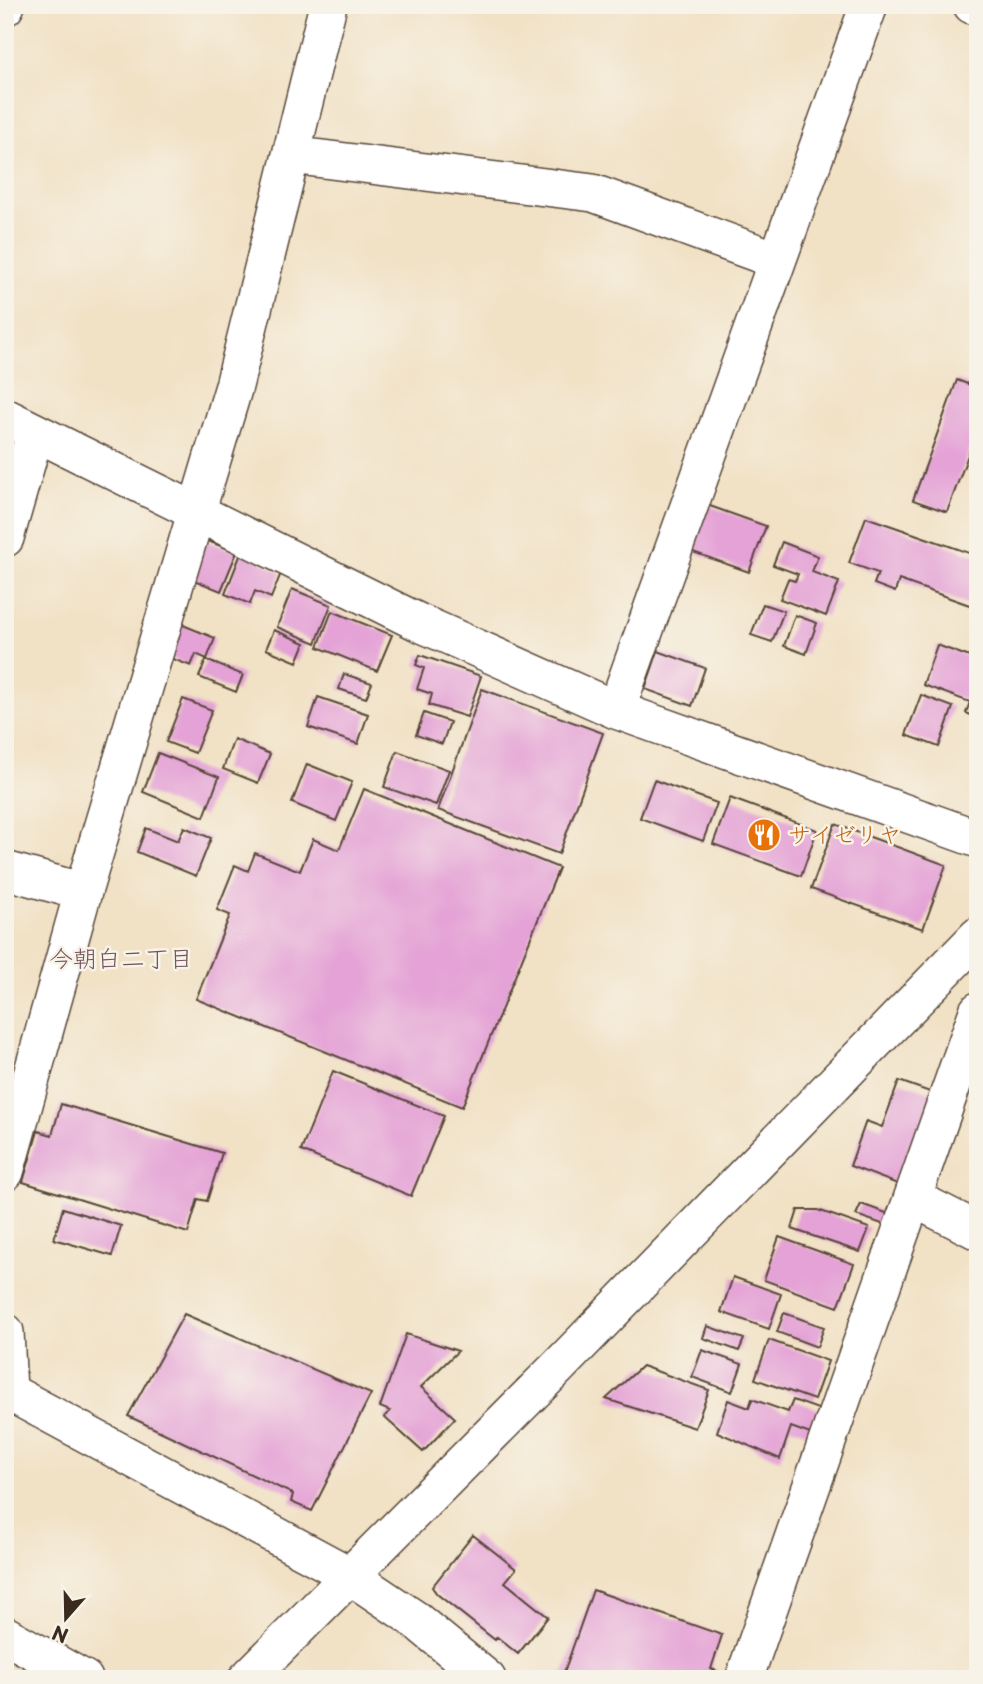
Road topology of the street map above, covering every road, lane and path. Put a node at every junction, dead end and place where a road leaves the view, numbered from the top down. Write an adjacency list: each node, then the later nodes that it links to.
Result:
1 (328, 5): 5 (street)
2 (869, 5): 6 (street)
3 (972, 5): 4 (street)
4 (978, 8)
5 (291, 155): 6 (street); 8 (street)
6 (776, 260): 10 (street)
7 (20, 425): 8 (street); 9 (street)
8 (198, 514): 10 (street); 13 (street)
9 (5, 538)
10 (617, 710): 11 (street)
11 (978, 839)
12 (5, 870): 13 (street)
13 (83, 892): 16 (street)
14 (978, 936): 21 (street)
15 (978, 1011): 17 (street)
16 (5, 1172)
17 (913, 1198): 18 (street); 26 (street)
18 (978, 1231)
19 (5, 1332): 20 (street)
20 (6, 1393): 21 (street)
21 (349, 1575): 24 (street); 25 (street)
22 (5, 1635): 23 (street)
23 (84, 1679)
24 (247, 1679)
25 (487, 1679)
26 (744, 1679)

